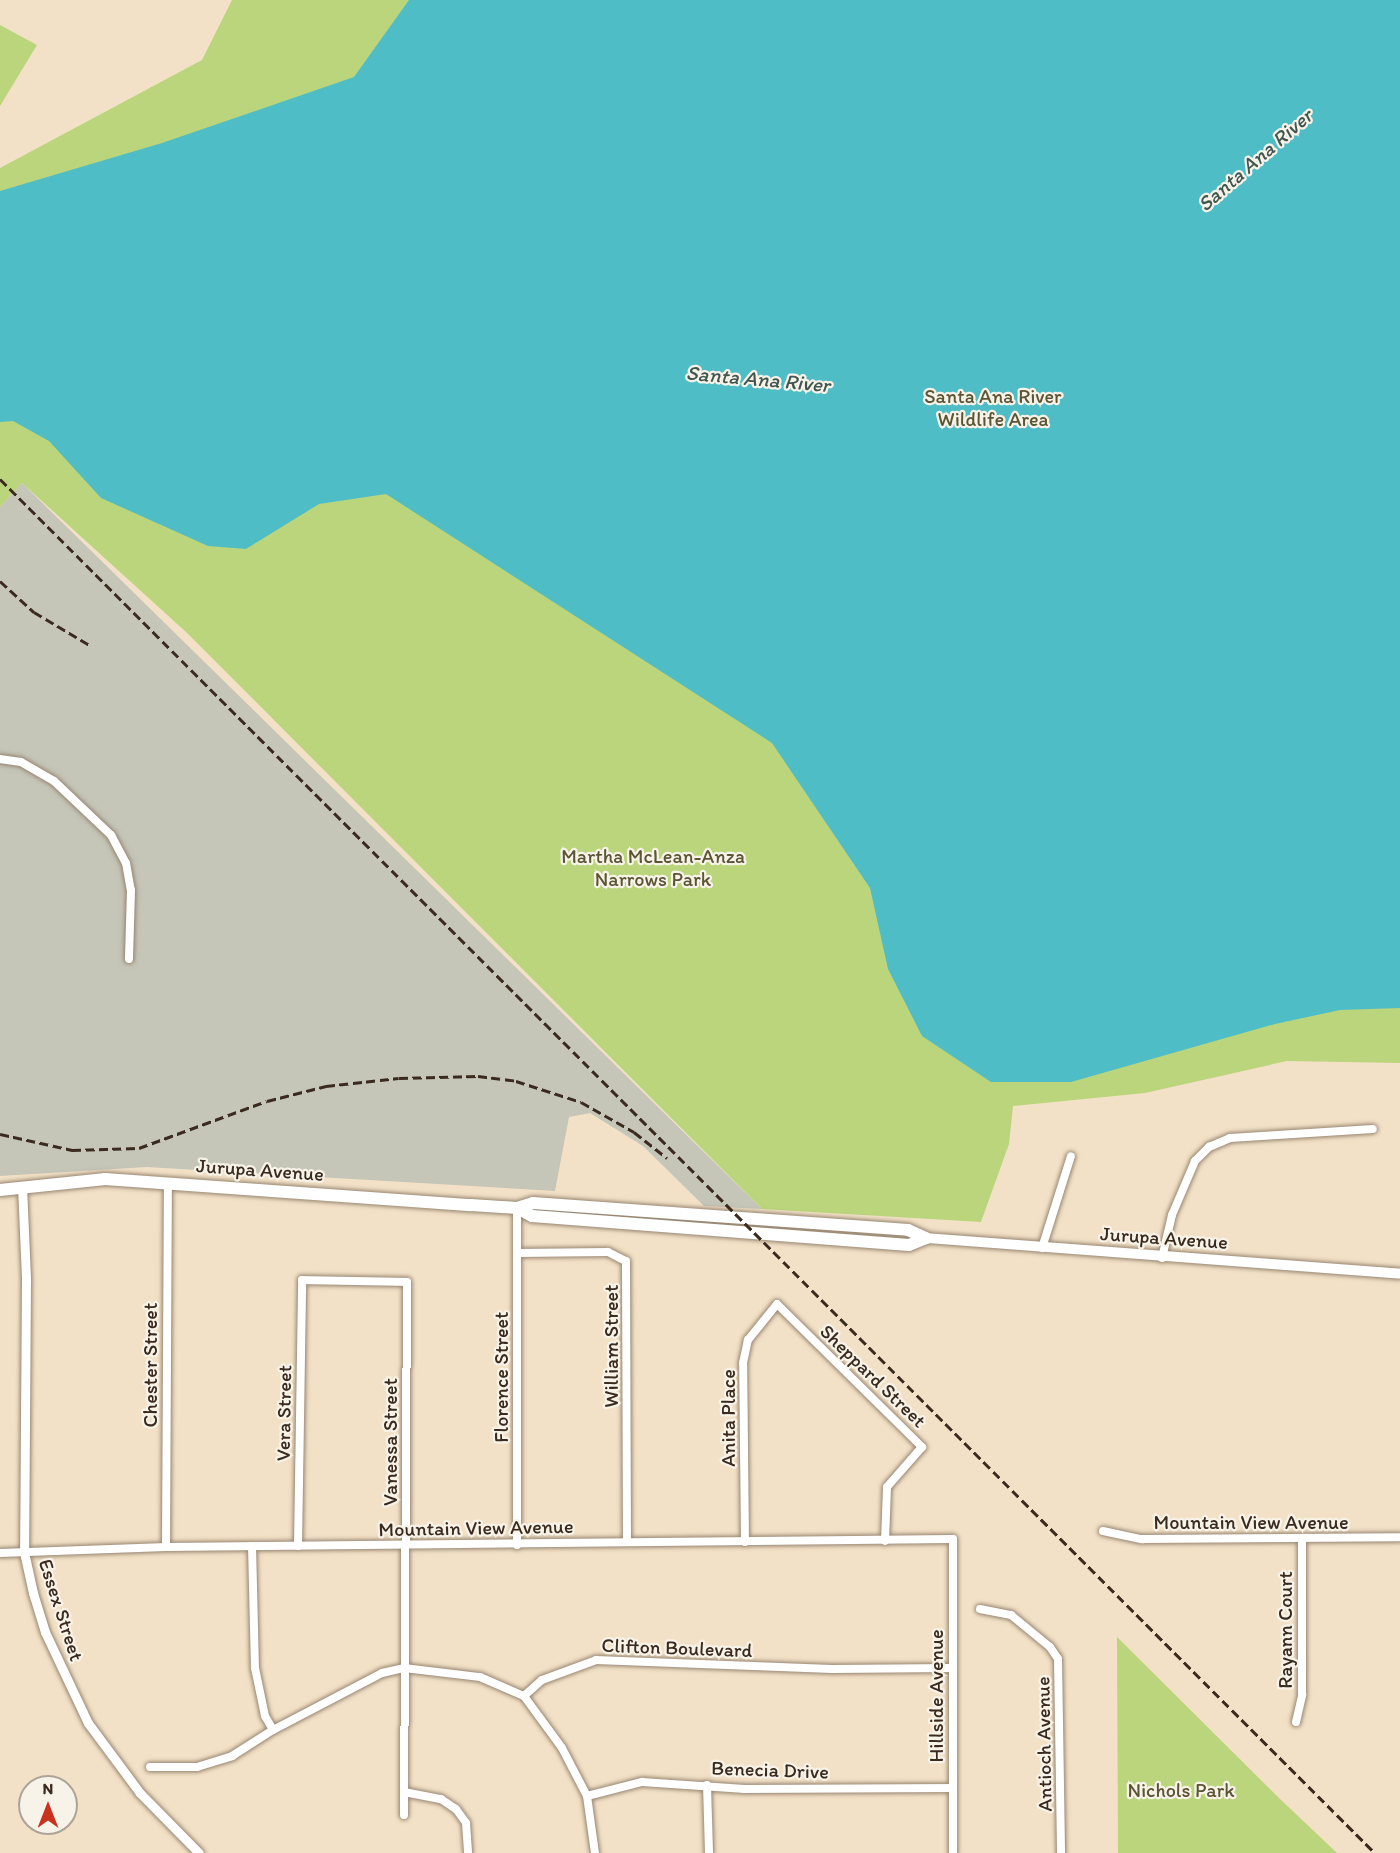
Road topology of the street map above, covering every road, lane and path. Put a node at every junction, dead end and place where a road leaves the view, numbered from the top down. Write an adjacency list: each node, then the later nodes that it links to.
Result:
1 (0, 759): 2 (street)
2 (129, 959)
3 (1373, 1130): 12 (street)
4 (1071, 1156): 10 (street)
5 (168, 1183): 6 (main road, Jurupa Avenue); 8 (main road, Jurupa Avenue); 27 (street, Chester Street)
6 (22, 1186): 7 (main road, Jurupa Avenue); 29 (street, Essex Street)
7 (0, 1190)
8 (517, 1209): 9 (main road, Jurupa Avenue); 11 (street, Florence Street)
9 (926, 1238): 10 (main road, Jurupa Avenue)
10 (1042, 1248): 12 (main road, Jurupa Avenue)
11 (517, 1253): 21 (street, William Street); 24 (street, Florence Street)
12 (1162, 1258): 13 (main road, Jurupa Avenue)
13 (1400, 1274)
14 (302, 1280): 23 (street, Vanessa Street); 26 (street, Vera Street)
15 (777, 1304): 20 (street, Sheppard Street); 22 (street, Anita Place)
16 (1103, 1531): 19 (street, Mountain View Avenue)
17 (1400, 1537): 19 (street, Mountain View Avenue)
18 (953, 1539): 20 (street, Mountain View Avenue); 32 (street, Hillside Avenue)
19 (1302, 1539): 34 (street, Rayann Court)
20 (885, 1541): 22 (street, Mountain View Avenue)
21 (627, 1542): 22 (street, Mountain View Avenue); 24 (street, Mountain View Avenue)
22 (746, 1542)
23 (405, 1545): 24 (street, Mountain View Avenue); 26 (street, Mountain View Avenue); 31 (street, Vanessa Street)
24 (517, 1545)
25 (252, 1546): 26 (street, Mountain View Avenue); 27 (street, Mountain View Avenue); 35 (street)
26 (298, 1546)
27 (166, 1547): 29 (street, Mountain View Avenue)
28 (0, 1552): 29 (street, Mountain View Avenue)
29 (24, 1552): 42 (street, Essex Street)
30 (980, 1609): 47 (street, Antioch Avenue)
31 (404, 1668): 33 (street); 35 (street); 39 (street, Vanessa Street)
32 (952, 1668): 33 (street, Clifton Boulevard); 38 (street, Hillside Avenue)
33 (524, 1696): 40 (street)
34 (1296, 1722)
35 (273, 1730): 36 (street)
36 (150, 1767)
37 (707, 1785): 38 (street, Benecia Drive); 40 (street, Benecia Drive); 45 (street)
38 (953, 1788): 46 (street, Hillside Avenue)
39 (404, 1792): 41 (street, Vanessa Street); 43 (street)
40 (587, 1796): 44 (street)
41 (404, 1815)
42 (199, 1853)
43 (468, 1853)
44 (595, 1853)
45 (709, 1853)
46 (953, 1853)
47 (1061, 1853)

